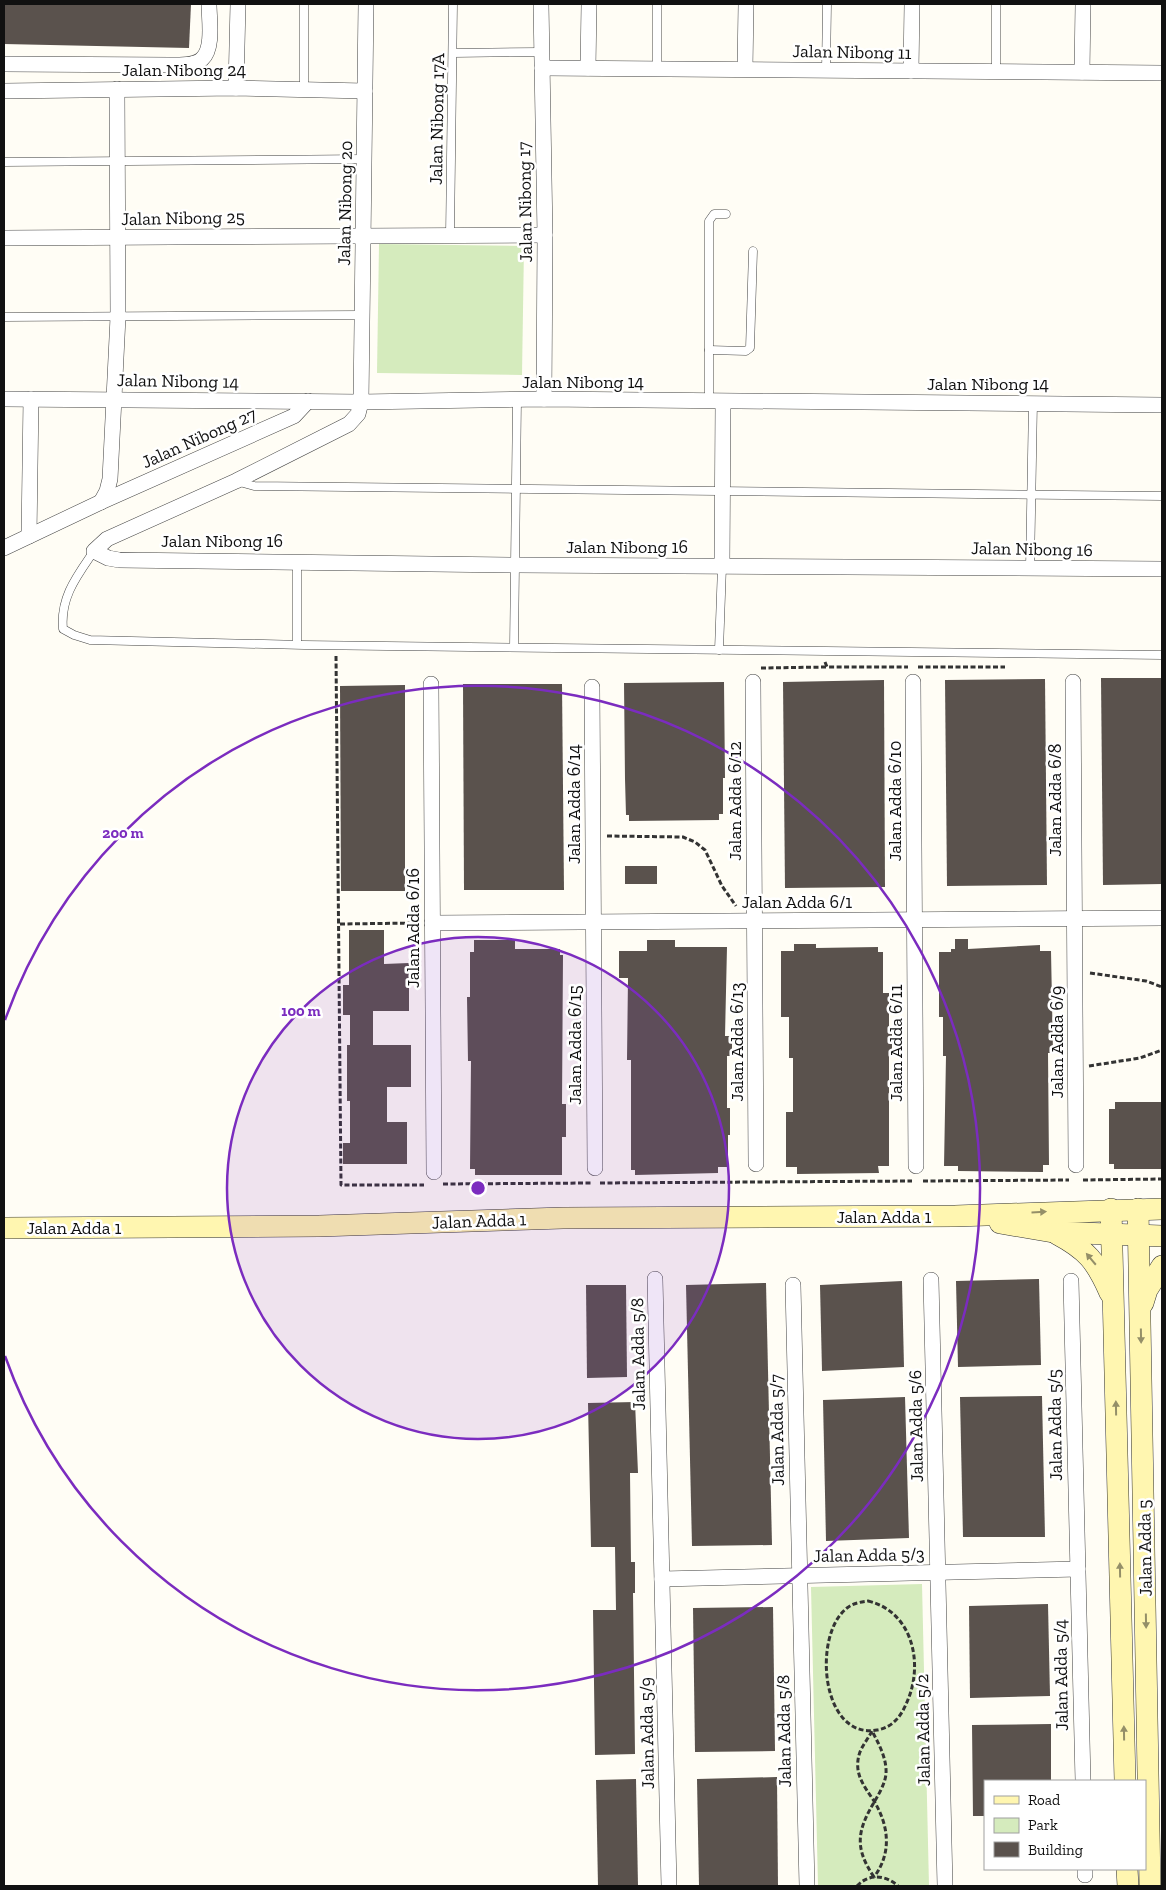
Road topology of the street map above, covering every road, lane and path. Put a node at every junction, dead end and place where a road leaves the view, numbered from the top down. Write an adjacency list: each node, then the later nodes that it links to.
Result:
1 (209, 4): 16 (street)
2 (238, 4): 26 (street)
3 (304, 4): 28 (lane)
4 (366, 4): 30 (street, Jalan Nibong 20)
5 (453, 4): 15 (lane, Jalan Nibong 17A)
6 (541, 4): 14 (street, Jalan Nibong 17)
7 (589, 4): 18 (street)
8 (658, 4): 19 (lane)
9 (746, 4): 20 (street)
10 (827, 4): 21 (lane)
11 (912, 4): 22 (street)
12 (996, 4): 23 (lane)
13 (1083, 4): 24 (street)
14 (541, 52): 15 (lane); 17 (street, Jalan Nibong 17)
15 (453, 54): 36 (lane, Jalan Nibong 17A)
16 (4, 64)
17 (542, 68): 18 (street, Jalan Nibong 11); 37 (street, Jalan Nibong 17)
18 (588, 68): 19 (street, Jalan Nibong 11)
19 (657, 68): 20 (street, Jalan Nibong 11)
20 (745, 69): 21 (street, Jalan Nibong 11)
21 (826, 70): 22 (street, Jalan Nibong 11)
22 (911, 71): 23 (street, Jalan Nibong 11)
23 (996, 72): 24 (street, Jalan Nibong 11)
24 (1082, 72): 25 (street, Jalan Nibong 11)
25 (1162, 73)
26 (236, 88): 27 (street, Jalan Nibong 24); 28 (street, Jalan Nibong 24)
27 (117, 90): 29 (street, Jalan Nibong 24); 33 (street)
28 (304, 90): 30 (street, Jalan Nibong 24)
29 (4, 91)
30 (365, 91): 31 (street, Jalan Nibong 20)
31 (364, 159): 33 (lane); 35 (street, Jalan Nibong 20)
32 (4, 162): 33 (lane)
33 (118, 162): 39 (street)
34 (726, 214): 44 (lane)
35 (363, 235): 36 (street, Jalan Nibong 25); 39 (street, Jalan Nibong 25); 41 (street, Jalan Nibong 20)
36 (450, 235): 37 (street, Jalan Nibong 25)
37 (545, 235): 49 (street, Jalan Nibong 17)
38 (4, 238): 39 (street, Jalan Nibong 25)
39 (117, 238): 43 (street)
40 (753, 251): 44 (lane)
41 (362, 315): 43 (lane); 51 (street, Jalan Nibong 20)
42 (4, 317): 43 (lane)
43 (118, 317): 47 (street)
44 (709, 350): 52 (lane)
45 (4, 399): 46 (street, Jalan Nibong 14)
46 (31, 399): 47 (street, Jalan Nibong 14); 61 (street)
47 (115, 399): 50 (street, Jalan Nibong 14); 60 (street)
48 (518, 400): 49 (street, Jalan Nibong 14); 51 (street, Jalan Nibong 14); 56 (lane)
49 (544, 400): 52 (street, Jalan Nibong 14)
50 (308, 402): 51 (street, Jalan Nibong 14); 60 (street, Jalan Nibong 27)
51 (361, 402): 55 (street)
52 (716, 402): 53 (street, Jalan Nibong 14); 57 (street)
53 (1033, 402): 54 (street, Jalan Nibong 14); 58 (lane)
54 (1162, 405)
55 (236, 481): 56 (lane); 63 (street)
56 (517, 490): 57 (lane); 65 (lane)
57 (722, 492): 58 (lane); 66 (street)
58 (1031, 496): 59 (lane); 67 (lane)
59 (1162, 496)
60 (101, 502): 61 (street, Jalan Nibong 27)
61 (28, 536): 62 (street, Jalan Nibong 27)
62 (4, 548)
63 (94, 551): 64 (street, Jalan Nibong 16); 69 (lane)
64 (297, 561): 65 (street, Jalan Nibong 16); 69 (lane)
65 (516, 565): 66 (street, Jalan Nibong 16); 70 (lane)
66 (722, 566): 67 (street, Jalan Nibong 16); 71 (lane)
67 (1030, 568): 68 (street, Jalan Nibong 16)
68 (1162, 569)
69 (297, 644): 70 (lane)
70 (514, 647): 71 (lane)
71 (719, 650): 72 (lane)
72 (1162, 655)
73 (828, 667): 74 (path)
74 (753, 682): 83 (street, Jalan Adda 6/12)
75 (913, 682): 82 (street, Jalan Adda 6/10)
76 (1073, 682): 80 (street, Jalan Adda 6/8)
77 (431, 684): 85 (street, Jalan Adda 6/16)
78 (592, 687): 79 (street, Jalan Adda 6/14)
79 (593, 836): 83 (path); 84 (street, Jalan Adda 6/14)
80 (1075, 918): 81 (street, Jalan Adda 6/1); 82 (street, Jalan Adda 6/1); 87 (street, Jalan Adda 6/9)
81 (1162, 918)
82 (914, 920): 83 (street, Jalan Adda 6/1); 93 (street, Jalan Adda 6/11)
83 (751, 921): 84 (street, Jalan Adda 6/1); 91 (street, Jalan Adda 6/13)
84 (594, 922): 85 (street, Jalan Adda 6/1); 94 (street, Jalan Adda 6/15)
85 (432, 923): 86 (path); 95 (street, Jalan Adda 6/16)
86 (340, 924)
87 (1075, 973): 88 (path); 90 (street, Jalan Adda 6/9)
88 (1162, 987)
89 (1162, 1050): 90 (path)
90 (1076, 1067): 92 (street, Jalan Adda 6/9)
91 (756, 1164)
92 (1076, 1165)
93 (916, 1166)
94 (595, 1168)
95 (434, 1172)
96 (1111, 1209): 97 (main road, Jalan Adda 1); 99 (main road, Jalan Adda 1, one-way to 96); 102 (main road, Jalan Adda 5)
97 (1138, 1209): 98 (main road, Jalan Adda 1); 103 (main road, Jalan Adda 5)
98 (1162, 1209)
99 (955, 1216): 100 (main road, Jalan Adda 1); 101 (main road, Jalan Adda 1)
100 (4, 1228)
101 (1053, 1232): 102 (main road, Jalan Adda 1); 110 (main road, one-way to 101)
102 (1112, 1235): 103 (main road, Jalan Adda 1); 110 (main road, Jalan Adda 5)
103 (1138, 1235): 104 (main road, Jalan Adda 1); 111 (main road, Jalan Adda 5)
104 (1162, 1236)
105 (1162, 1266): 111 (main road)
106 (655, 1279): 115 (street, Jalan Adda 5/8)
107 (931, 1280): 113 (street, Jalan Adda 5/6)
108 (1071, 1281): 112 (street, Jalan Adda 5/5)
109 (793, 1284): 114 (street, Jalan Adda 5/7)
110 (1114, 1300): 118 (main road, Jalan Adda 5, one-way to 110)
111 (1141, 1308): 128 (main road, Jalan Adda 5, one-way to 128)
112 (1078, 1569): 113 (street, Jalan Adda 5/3); 117 (street, Jalan Adda 5/4)
113 (938, 1572): 114 (street, Jalan Adda 5/3); 126 (street, Jalan Adda 5/2)
114 (800, 1576): 115 (street, Jalan Adda 5/3); 123 (street, Jalan Adda 5/8)
115 (662, 1579): 122 (street, Jalan Adda 5/9)
116 (872, 1731): 116 (path); 119 (path); 119 (path)
117 (1082, 1780)
118 (1125, 1780)
119 (874, 1802): 121 (path); 121 (path)
120 (1128, 1870): 127 (main road)
121 (874, 1877): 124 (path); 125 (path)
122 (670, 1886)
123 (807, 1886)
124 (857, 1886)
125 (898, 1886)
126 (945, 1886)
127 (1128, 1886)
128 (1150, 1886)

